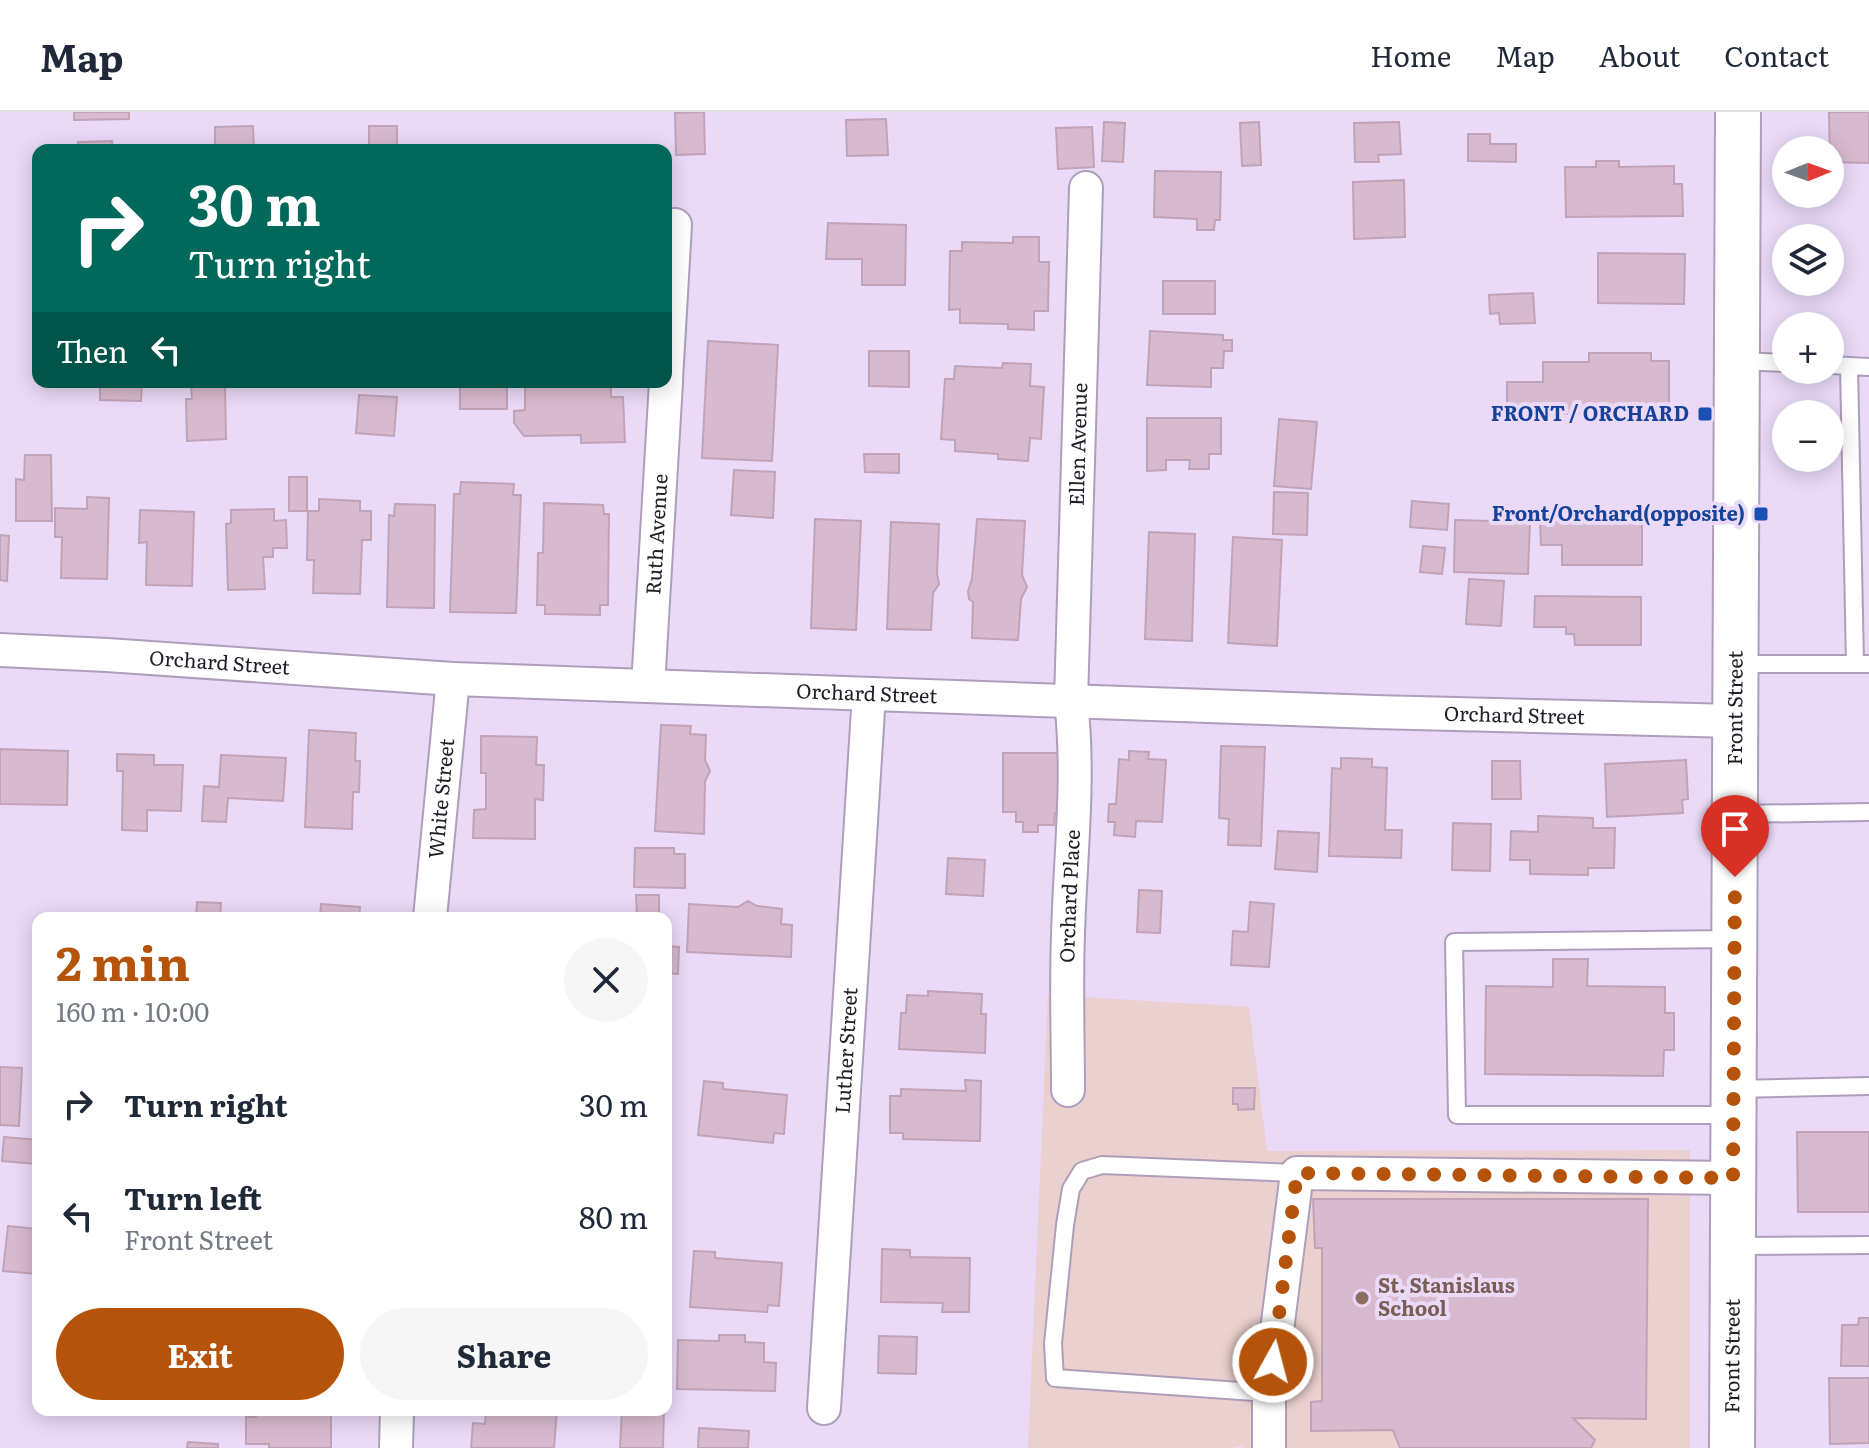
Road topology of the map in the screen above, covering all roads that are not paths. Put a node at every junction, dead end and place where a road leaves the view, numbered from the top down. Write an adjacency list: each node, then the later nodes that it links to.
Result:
1 (1738, 112): 5 (main road, Front Street)
2 (1086, 188): 17 (street, Ellen Avenue)
3 (675, 225): 4 (street, Ruth Avenue)
4 (672, 277)
5 (1737, 361): 6 (lane); 12 (main road, Front Street)
6 (1772, 362)
7 (1844, 366): 8 (lane)
8 (1849, 366): 9 (lane); 13 (lane)
9 (1869, 367)
10 (666, 388): 15 (street, Ruth Avenue)
11 (0, 650): 14 (street, Orchard Street)
12 (1736, 664): 13 (lane); 18 (main road, Front Street)
13 (1862, 664)
14 (453, 679): 15 (street, Orchard Street); 21 (street, White Street)
15 (648, 686): 16 (street, Orchard Street)
16 (869, 694): 17 (street, Orchard Street); 31 (street, Luther Street)
17 (1071, 701): 18 (street, Orchard Street); 24 (street, Orchard Place)
18 (1735, 721): 20 (main road, Front Street)
19 (1869, 812): 20 (lane)
20 (1735, 814): 22 (main road, Front Street)
21 (431, 912)
22 (1734, 939): 25 (main road, Front Street); 25 (lane)
23 (1869, 1086): 25 (lane)
24 (1068, 1090)
25 (1734, 1102): 27 (main road, Front Street)
26 (1297, 1173): 27 (street); 30 (street); 30 (lane)
27 (1733, 1178): 29 (main road, Front Street)
28 (1869, 1245): 29 (lane)
29 (1733, 1246): 35 (main road, Front Street)
30 (1269, 1393): 34 (street)
31 (824, 1408)
32 (397, 1416): 33 (street)
33 (396, 1448)
34 (1269, 1448)
35 (1732, 1448)

